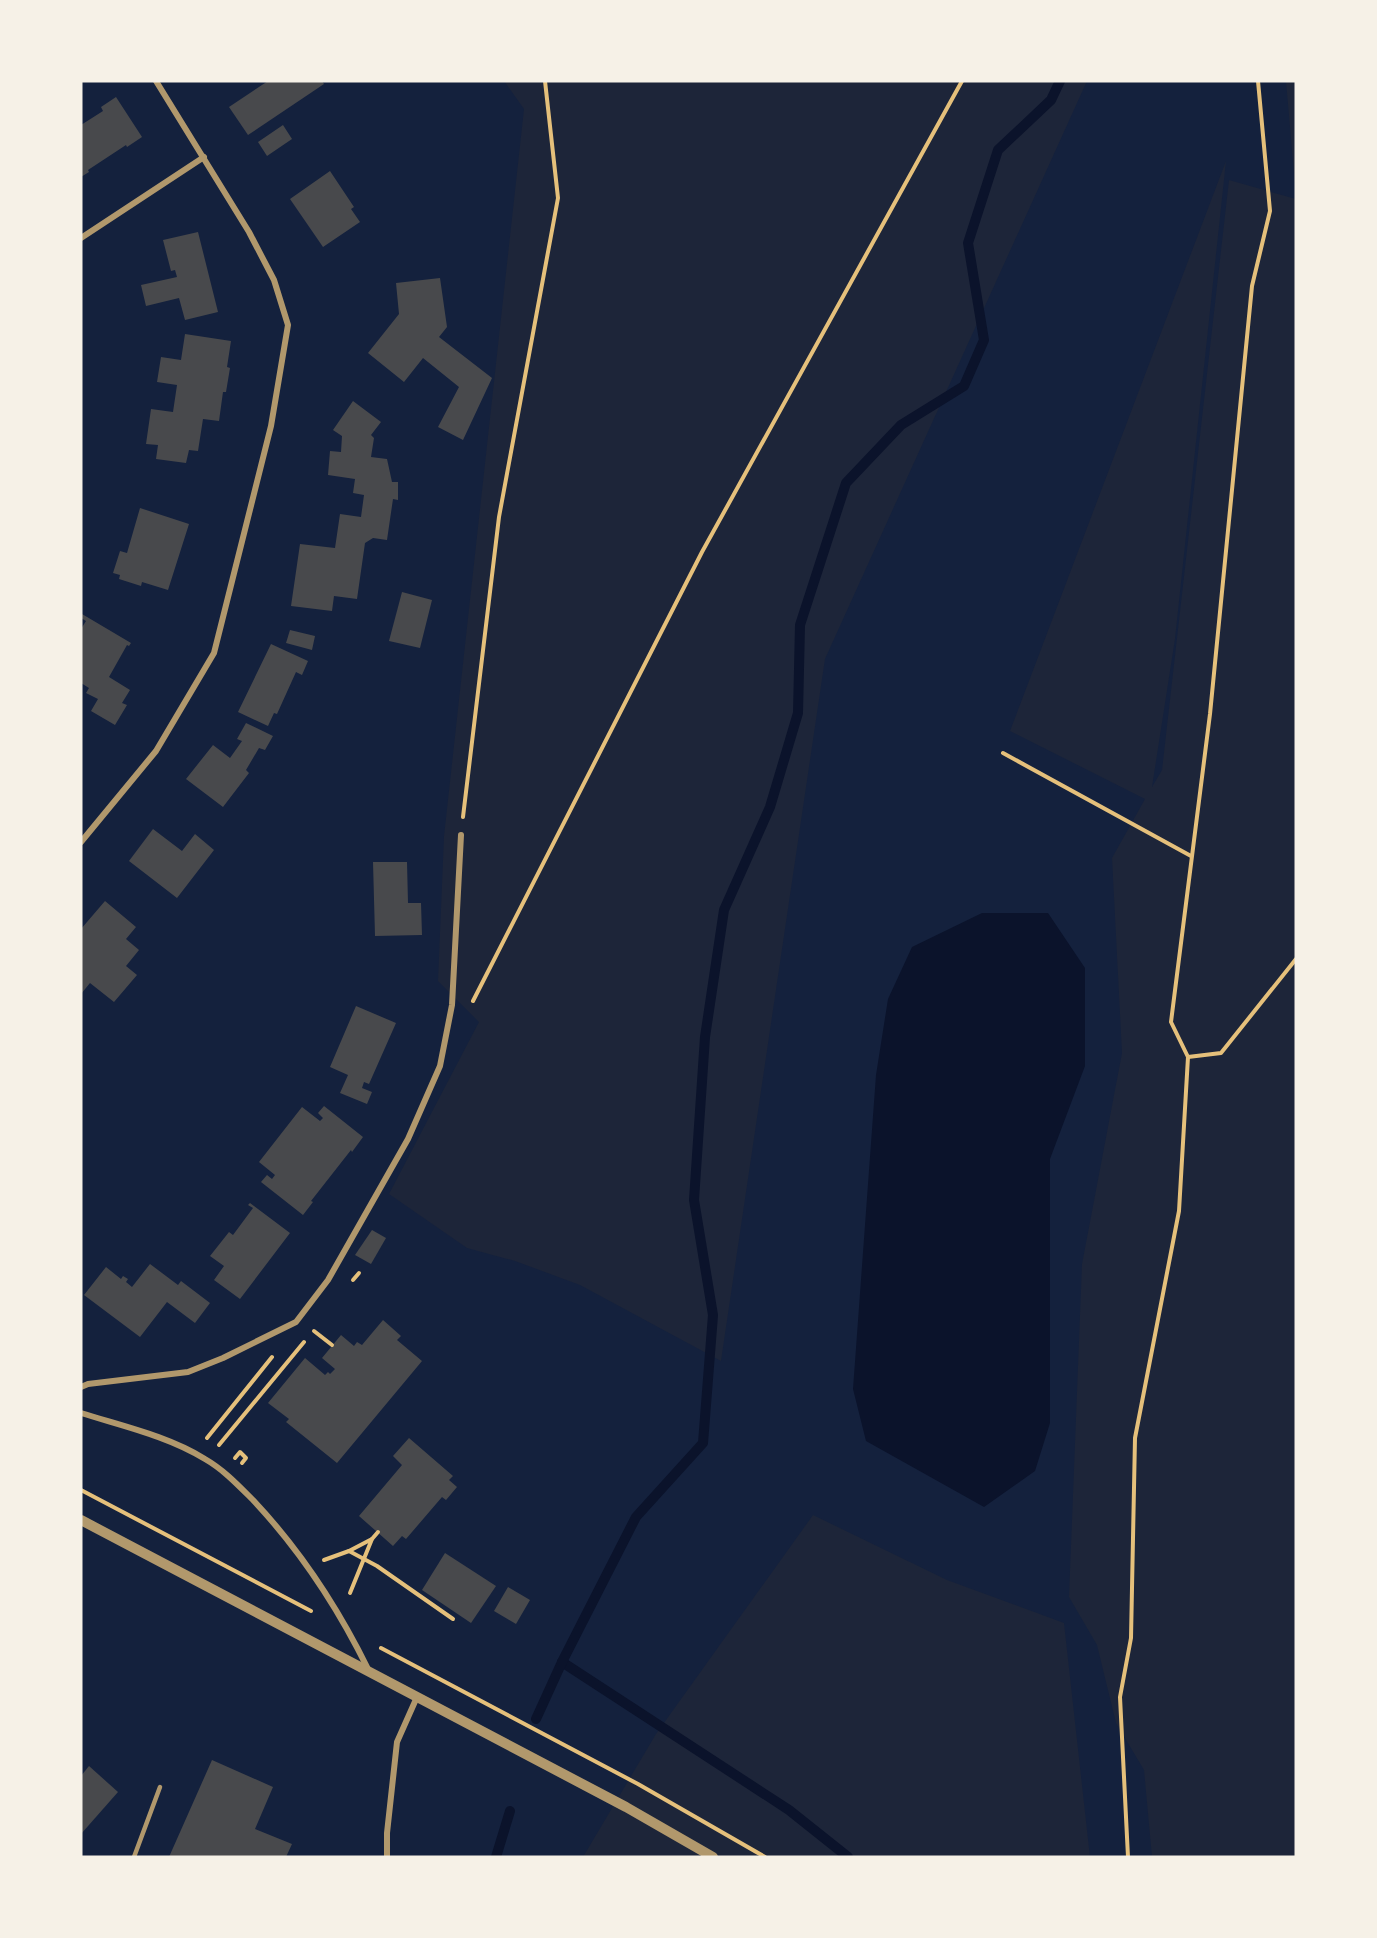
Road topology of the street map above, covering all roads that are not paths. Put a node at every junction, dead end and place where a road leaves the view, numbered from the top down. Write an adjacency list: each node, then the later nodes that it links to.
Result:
1 (156, 81): 2 (street)
2 (204, 157): 3 (street); 5 (street)
3 (81, 238)
4 (461, 835): 6 (street)
5 (81, 842)
6 (81, 1387)
7 (81, 1413): 9 (street)
8 (81, 1520): 9 (street)
9 (369, 1672): 10 (street)
10 (417, 1697): 13 (street); 14 (street)
11 (160, 1787): 12 (lane)
12 (134, 1857)
13 (387, 1857)
14 (713, 1857)

